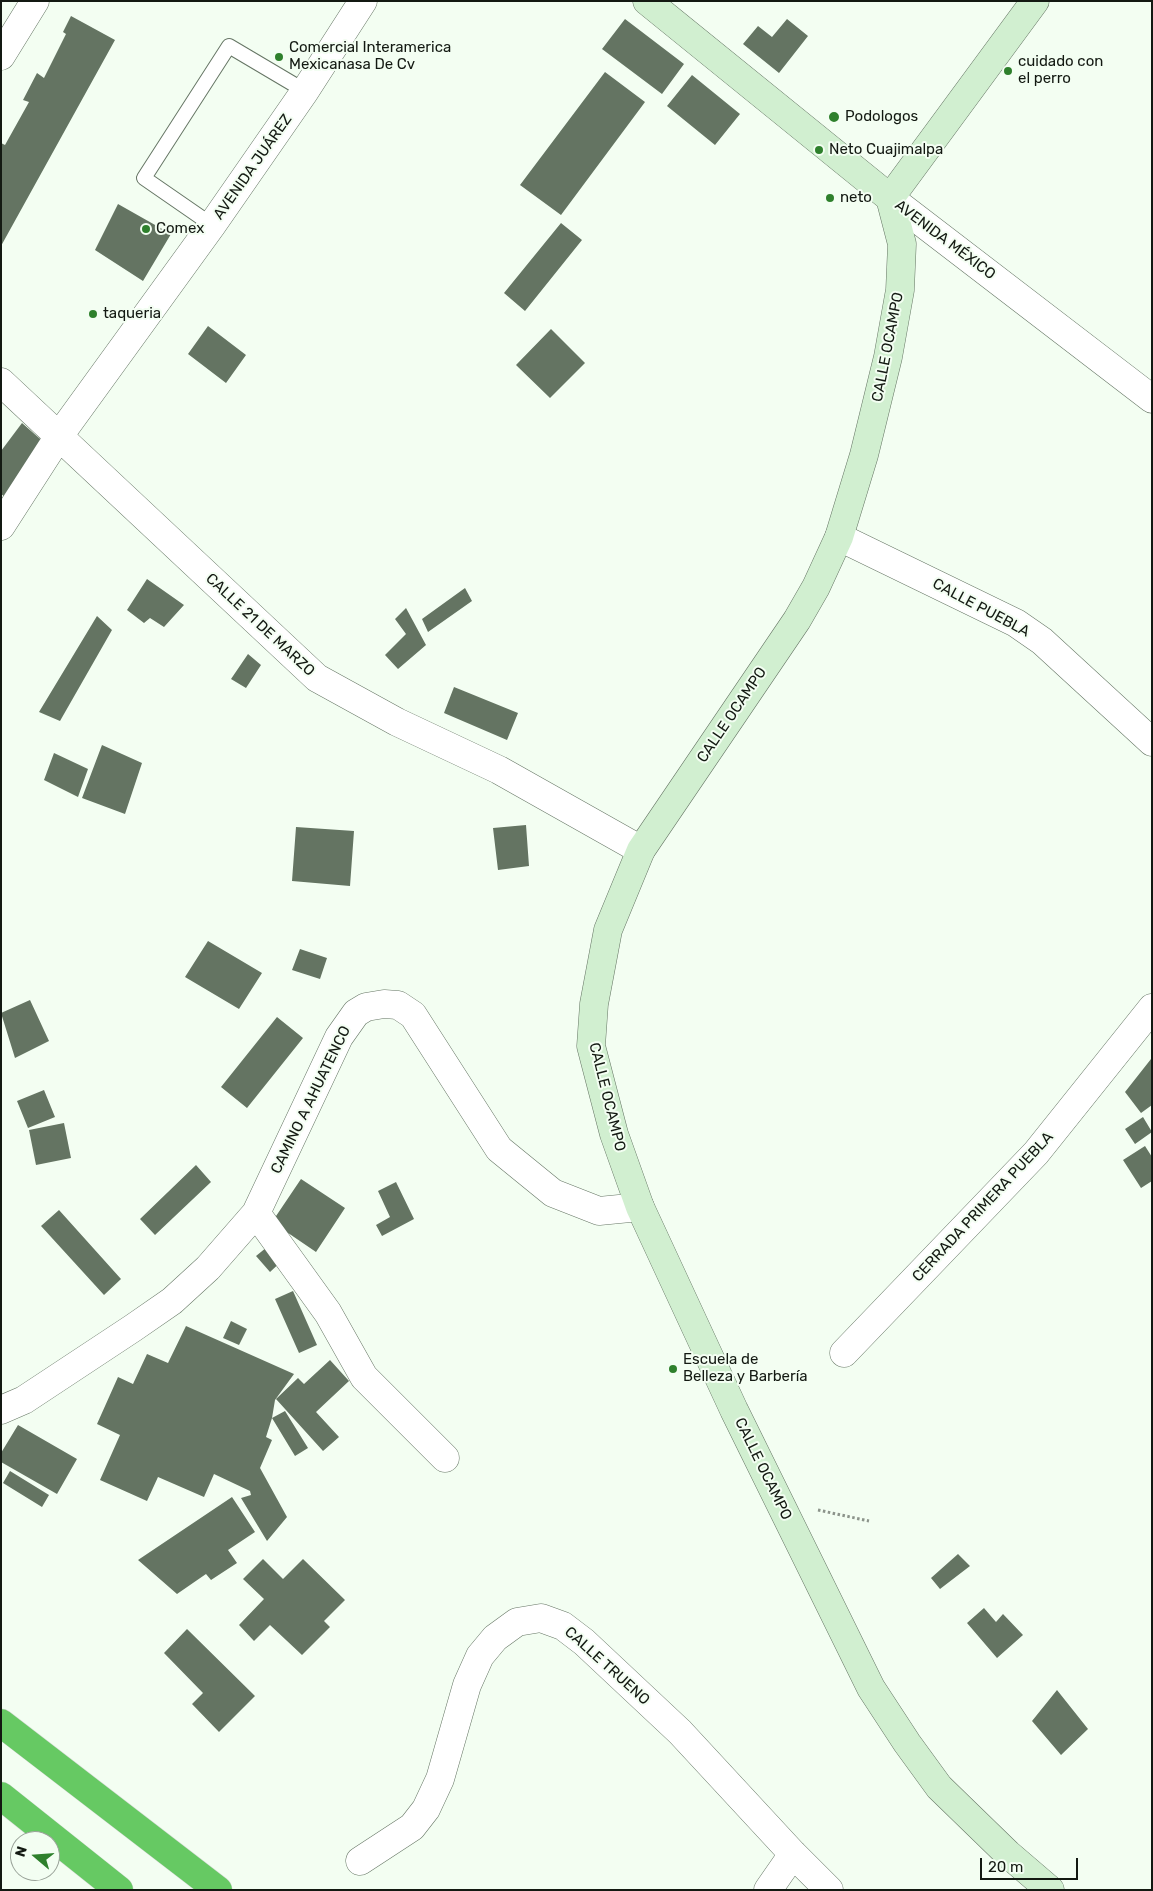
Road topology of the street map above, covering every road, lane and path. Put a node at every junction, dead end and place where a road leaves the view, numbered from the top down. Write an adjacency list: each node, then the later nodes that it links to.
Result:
1 (35, 1): 5 (street)
2 (363, 1): 6 (street, AVENIDA JUÁREZ)
3 (647, 1): 7 (main road, AVENIDA MÉXICO)
4 (1035, 1): 7 (main road)
5 (1, 56)
6 (305, 91): 8 (street, AVENIDA JUÁREZ); 8 (lane)
7 (890, 198): 10 (street, AVENIDA MÉXICO); 13 (main road, CALLE OCAMPO)
8 (212, 225): 11 (street, AVENIDA JUÁREZ)
9 (1, 382): 11 (street, CALLE 21 DE MARZO)
10 (1152, 399)
11 (59, 436): 12 (street, AVENIDA JUÁREZ); 15 (street, CALLE 21 DE MARZO)
12 (1, 526)
13 (839, 537): 14 (street, CALLE PUEBLA); 15 (main road, CALLE OCAMPO)
14 (1152, 742)
15 (641, 850): 17 (main road, CALLE OCAMPO)
16 (1152, 1008): 19 (street, CERRADA PRIMERA PUEBLA)
17 (640, 1207): 18 (street, CAMINO A AHUATENCO); 22 (main road, CALLE OCAMPO)
18 (256, 1213): 20 (street, CAMINO A AHUATENCO); 21 (street)
19 (844, 1353)
20 (1, 1410)
21 (446, 1458)
22 (780, 1502): 23 (path); 32 (main road, CALLE OCAMPO)
23 (869, 1521)
24 (1, 1723): 29 (highway)
25 (1, 1796): 28 (highway)
26 (792, 1854): 27 (street, CALLE TRUENO); 30 (street); 31 (street, CALLE TRUENO)
27 (360, 1861)
28 (119, 1890)
29 (218, 1890)
30 (768, 1890)
31 (829, 1890)
32 (1050, 1890)

